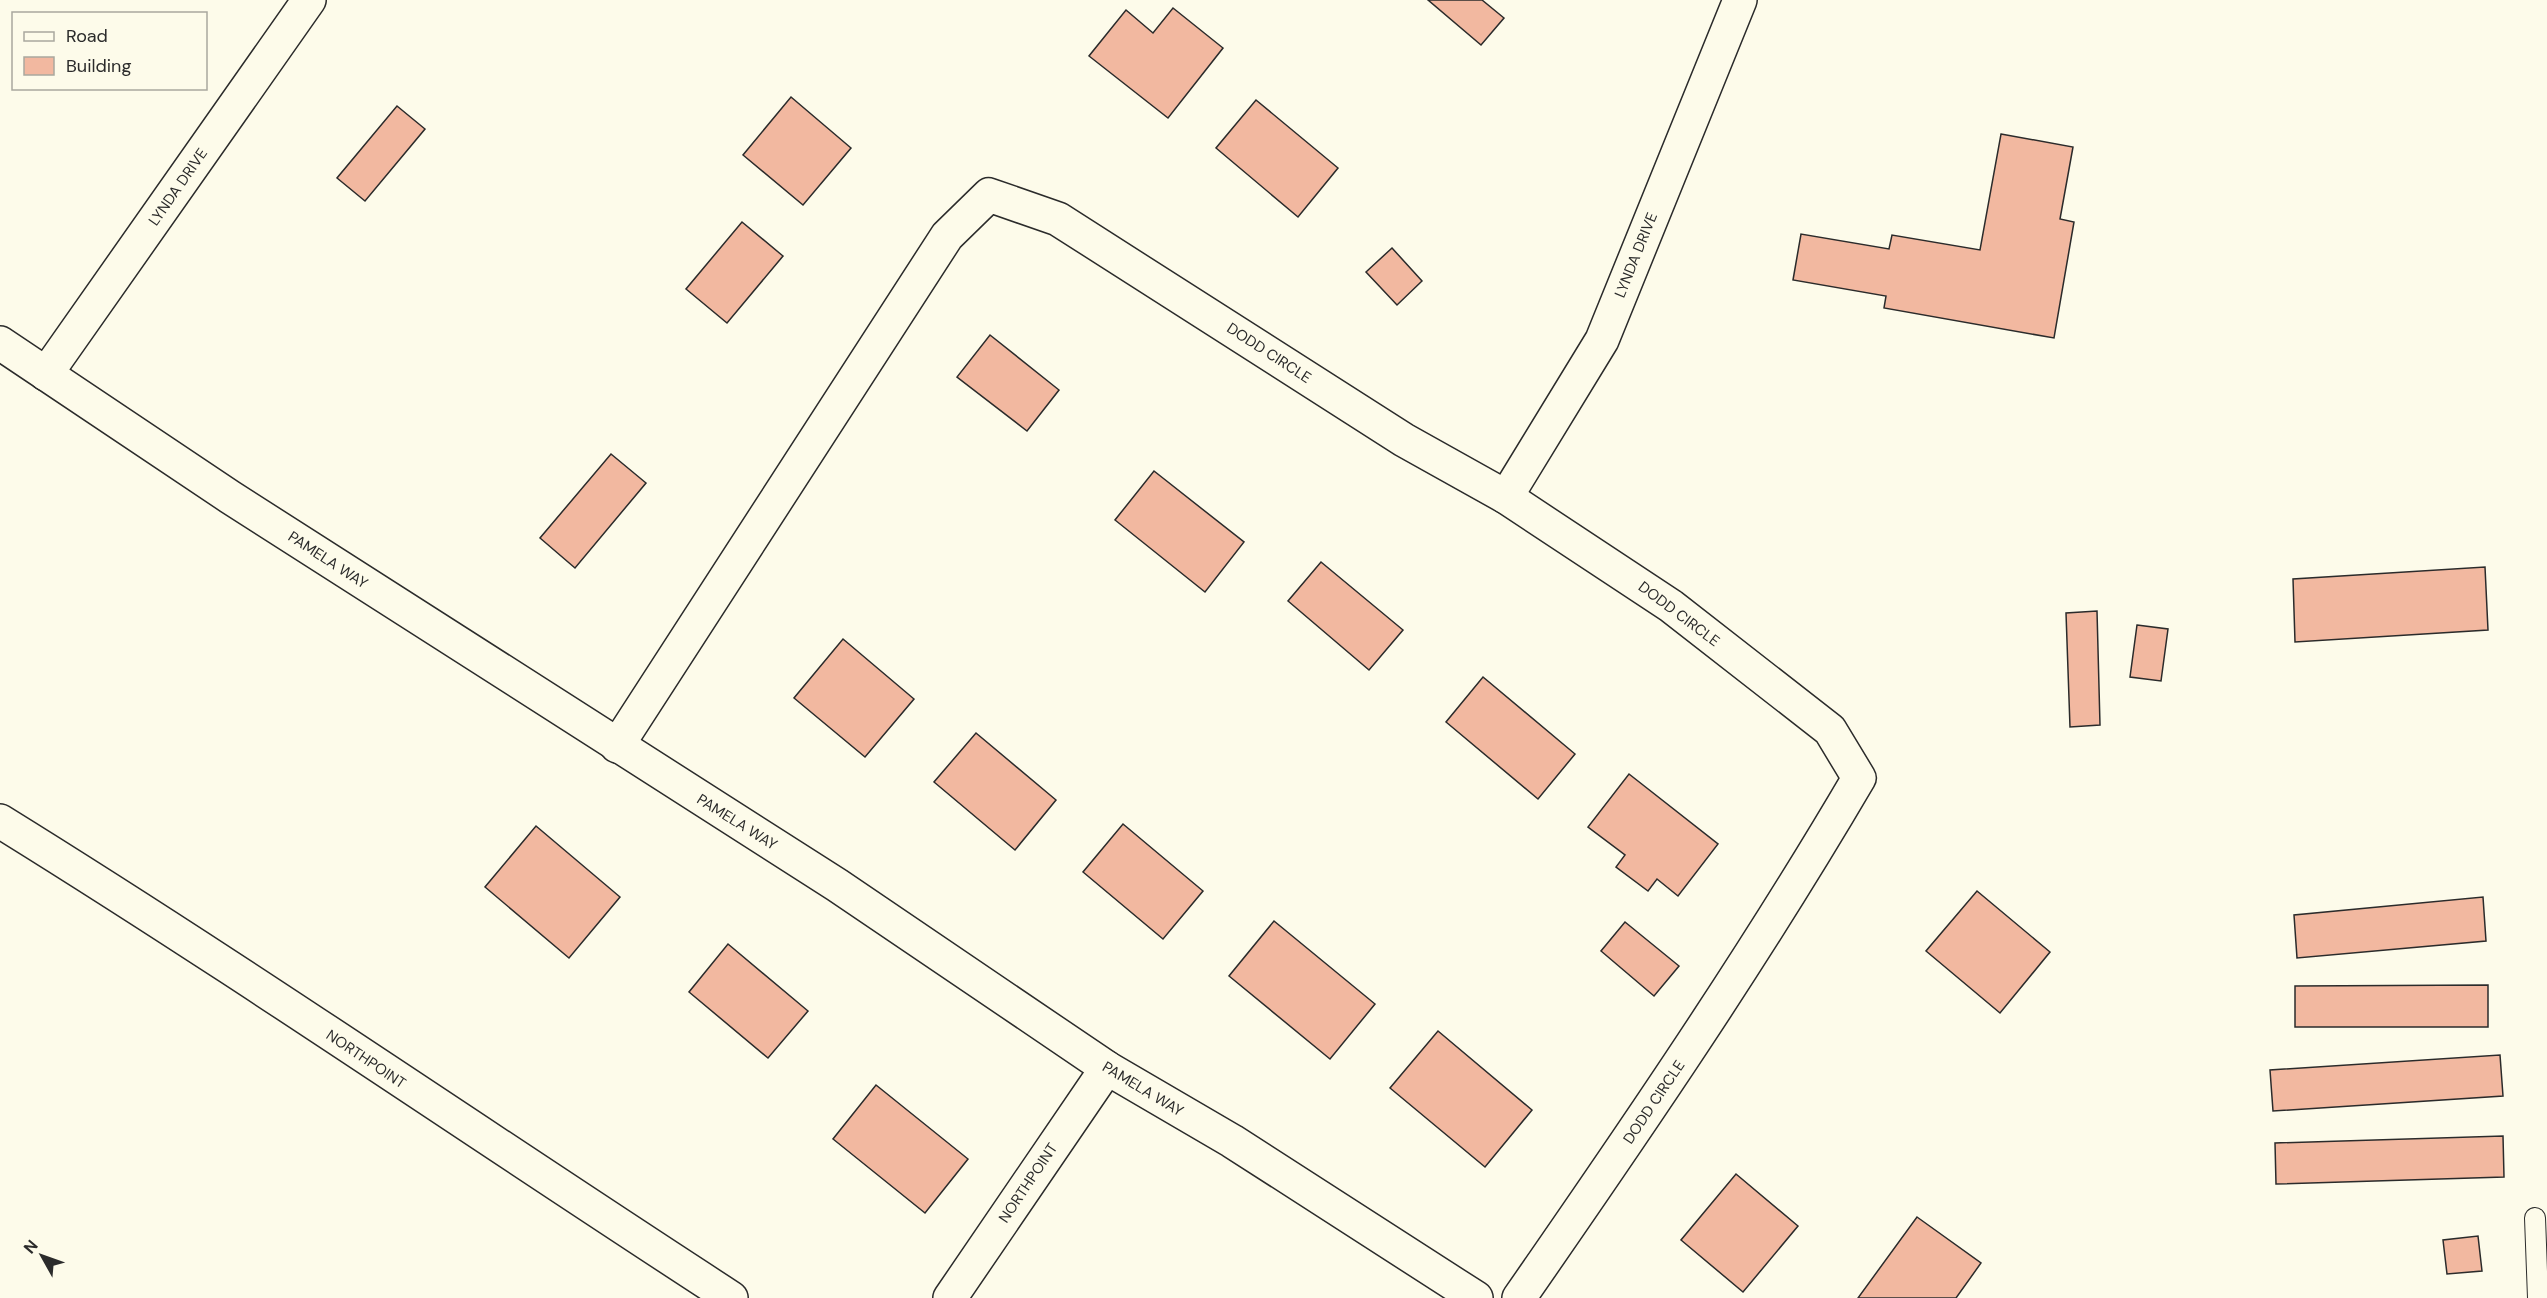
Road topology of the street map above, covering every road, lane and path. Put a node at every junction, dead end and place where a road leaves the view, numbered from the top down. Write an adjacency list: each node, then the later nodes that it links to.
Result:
1 (309, 0): 4 (street, LYNDA DRIVE)
2 (1740, 0): 5 (street, LYNDA DRIVE)
3 (0, 343): 4 (street, PAMELA WAY)
4 (46, 374): 6 (street, PAMELA WAY)
5 (1506, 497): 6 (street, DODD CIRCLE); 13 (street, DODD CIRCLE)
6 (617, 746): 8 (street, PAMELA WAY)
7 (0, 821): 10 (street, NORTHPOINT)
8 (1107, 1068): 11 (street, NORTHPOINT); 12 (street, PAMELA WAY)
9 (2535, 1218): 14 (lane)
10 (731, 1298)
11 (950, 1298)
12 (1476, 1298)
13 (1519, 1298)
14 (2538, 1298)

